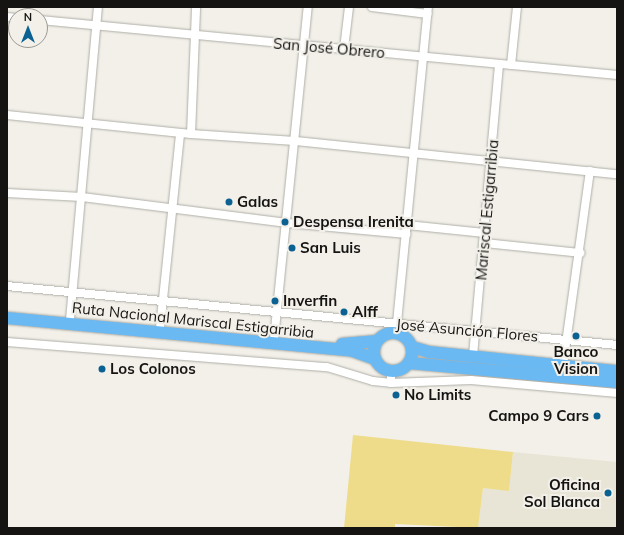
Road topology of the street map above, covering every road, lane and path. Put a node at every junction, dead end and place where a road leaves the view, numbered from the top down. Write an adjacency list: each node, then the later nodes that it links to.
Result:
1 (98, 7): 9 (street)
2 (196, 7): 10 (street)
3 (308, 7): 11 (street)
4 (349, 7): 12 (street)
5 (372, 7): 7 (street)
6 (517, 7): 15 (street)
7 (428, 10): 13 (street)
8 (48, 21): 9 (street, San José Obrero)
9 (97, 26): 10 (street, San José Obrero); 18 (street)
10 (196, 35): 11 (street, San José Obrero); 20 (street)
11 (304, 45): 12 (street, San José Obrero); 21 (street)
12 (344, 49): 13 (street, San José Obrero)
13 (423, 57): 14 (street, San José Obrero); 22 (street)
14 (499, 64): 15 (street, San José Obrero); 23 (street, Mariscal Estigarribia)
15 (511, 65): 16 (street, San José Obrero)
16 (617, 75)
17 (7, 115): 18 (street)
18 (89, 123): 19 (street); 27 (street)
19 (180, 132): 20 (street); 28 (street)
20 (191, 134): 21 (street)
21 (295, 141): 22 (street); 29 (street)
22 (414, 153): 23 (street); 30 (street)
23 (491, 161): 24 (street); 31 (street, Mariscal Estigarribia)
24 (590, 171): 25 (street); 34 (street)
25 (617, 174)
26 (7, 193): 27 (street)
27 (82, 197): 28 (street); 36 (street)
28 (174, 209): 29 (street); 37 (street)
29 (287, 223): 32 (street); 38 (street)
30 (407, 225): 31 (street); 32 (street)
31 (484, 233): 33 (street, Mariscal Estigarribia)
32 (406, 234): 43 (street)
33 (484, 243): 34 (street); 44 (street, Mariscal Estigarribia)
34 (580, 253): 46 (street)
35 (7, 286): 36 (street, José Asunción Flores)
36 (73, 292): 37 (street, José Asunción Flores); 41 (street)
37 (162, 301): 38 (street, José Asunción Flores); 42 (street)
38 (277, 312): 43 (street, José Asunción Flores); 45 (street)
39 (7, 313): 41 (highway, Ruta Nacional Mariscal Estigarribia)
40 (7, 318): 52 (highway, Ruta Nacional Mariscal Estigarribia)
41 (70, 320): 42 (highway, Ruta Nacional Mariscal Estigarribia)
42 (160, 328): 45 (highway, Ruta Nacional Mariscal Estigarribia)
43 (397, 328): 44 (street, José Asunción Flores); 48 (highway); 50 (highway)
44 (476, 331): 46 (street, José Asunción Flores); 51 (street, Mariscal Estigarribia)
45 (274, 339): 48 (highway, Ruta Nacional Mariscal Estigarribia)
46 (565, 340): 49 (street, José Asunción Flores); 54 (street)
47 (7, 342): 56 (street)
48 (377, 342): 52 (highway)
49 (617, 345)
50 (412, 347): 51 (highway); 53 (highway)
51 (473, 356): 54 (highway)
52 (375, 359): 56 (highway)
53 (409, 363): 56 (highway); 57 (highway)
54 (563, 365): 55 (highway)
55 (617, 371)
56 (391, 377): 58 (street)
57 (617, 382)
58 (617, 393)

